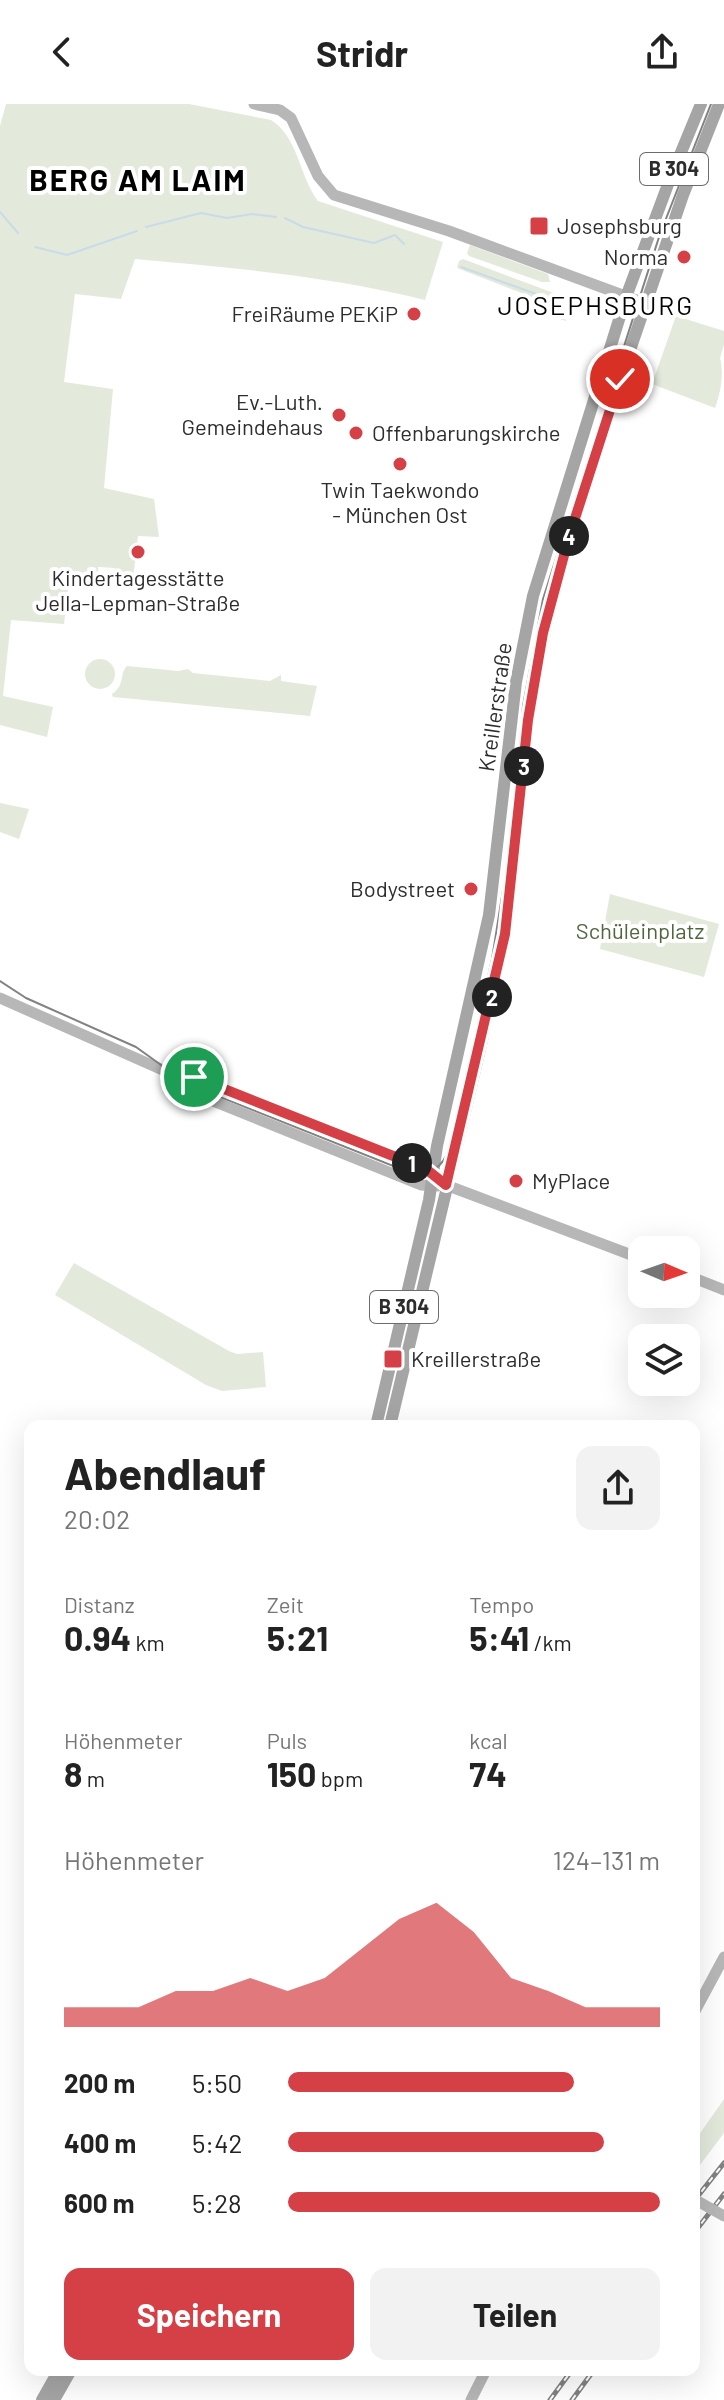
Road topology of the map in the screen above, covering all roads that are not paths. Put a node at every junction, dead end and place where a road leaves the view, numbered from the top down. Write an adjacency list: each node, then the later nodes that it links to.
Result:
1 (254, 104): 4 (street)
2 (701, 104): 4 (main road, Kreillerstraße / B 304)
3 (719, 104): 5 (main road, Kreillerstraße / B 304)
4 (626, 297): 5 (street); 8 (main road, Kreillerstraße / B 304)
5 (647, 304): 9 (main road, Kreillerstraße / B 304)
6 (0, 998): 7 (street)
7 (174, 1075): 8 (street); 10 (street)
8 (432, 1172): 9 (street); 10 (main road, Kreillerstraße / B 304)
9 (446, 1185): 10 (street); 11 (street); 15 (main road, Kreillerstraße / B 304)
10 (430, 1187): 14 (main road, Kreillerstraße / B 304)
11 (628, 1254)
12 (700, 1281): 13 (street)
13 (724, 1290)
14 (377, 1420)
15 (391, 1420)
16 (724, 1957): 17 (street)
17 (700, 2002)
18 (700, 2202): 19 (street, bridge)
19 (724, 2216)
20 (56, 2376): 23 (main road)
21 (68, 2376): 24 (main road)
22 (483, 2376): 25 (street)
23 (42, 2400)
24 (54, 2400)
25 (471, 2400)

